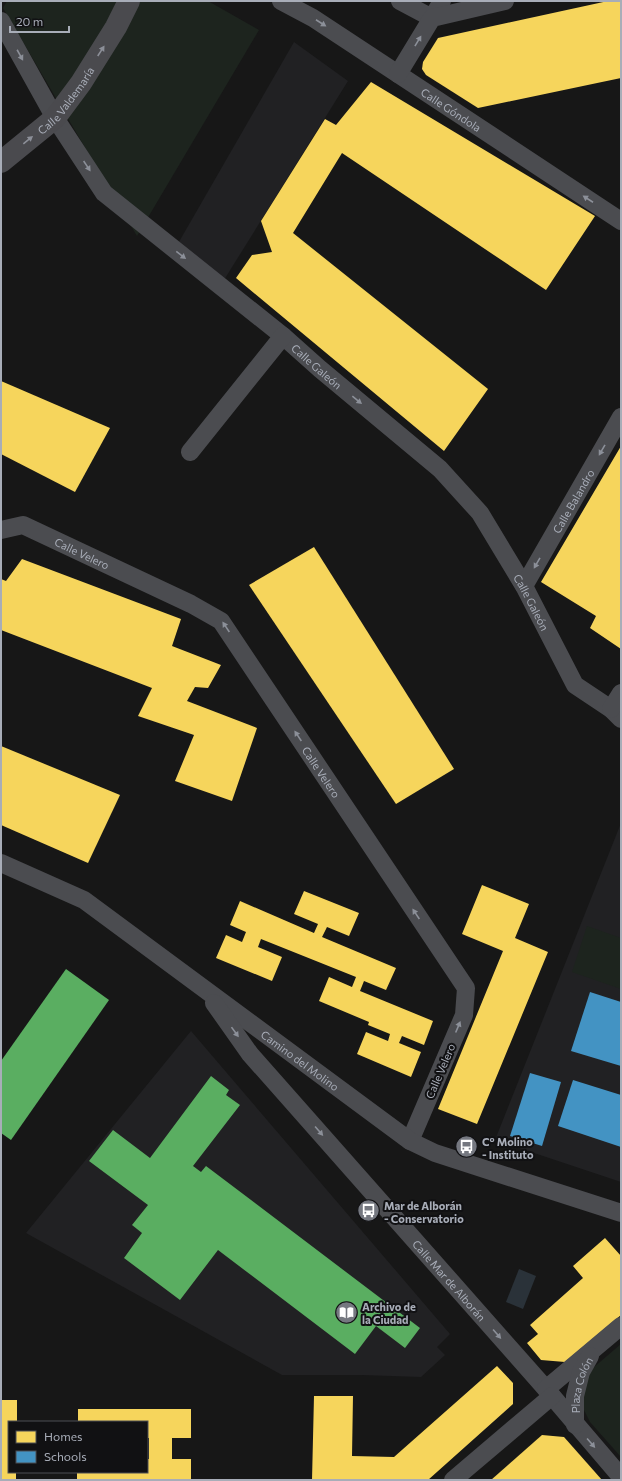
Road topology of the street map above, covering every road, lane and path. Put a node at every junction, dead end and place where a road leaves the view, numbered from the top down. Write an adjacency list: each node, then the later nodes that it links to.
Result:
1 (129, 1): 9 (main road, Calle Valdemaría)
2 (134, 1): 9 (street, Calle Valdemaría)
3 (400, 1): 7 (street)
4 (442, 1): 7 (street)
5 (504, 1): 7 (street)
6 (286, 2): 10 (street, Calle Góndola, one-way to 10)
7 (432, 18): 10 (street, one-way to 7)
8 (1, 21): 11 (street, Calle Galeón, one-way to 11)
9 (116, 27): 11 (main road, Calle Valdemaría, one-way to 9)
10 (398, 74): 13 (street, Calle Góndola, one-way to 10)
11 (55, 118): 12 (main road, Calle Valdemaría, one-way to 11); 14 (street, Calle Galeón, one-way to 14)
12 (1, 162)
13 (621, 220)
14 (283, 336): 16 (street); 18 (street, Calle Galeón, one-way to 18)
15 (621, 416): 18 (street, Calle Balandro, one-way to 18)
16 (190, 452)
17 (1, 530): 23 (street, Calle Velero, one-way to 17)
18 (524, 586): 20 (street, Calle Galeón)
19 (621, 692): 20 (street)
20 (618, 712)
21 (1, 863): 22 (street, Camino del Molino)
22 (204, 989): 23 (street, Camino del Molino); 27 (street, Calle Mar de Alborán, one-way to 27)
23 (410, 1140): 24 (street, Camino del Molino)
24 (621, 1212)
25 (621, 1326): 26 (street, Plaza Colón)
26 (594, 1348): 27 (street, Plaza Colón); 28 (street, Plaza Colón)
27 (549, 1393): 28 (street, Calle Mar de Alborán); 30 (street, Plaza Colón)
28 (576, 1425): 29 (street, Calle Mar de Alborán, one-way to 29)
29 (621, 1477)
30 (454, 1480)

